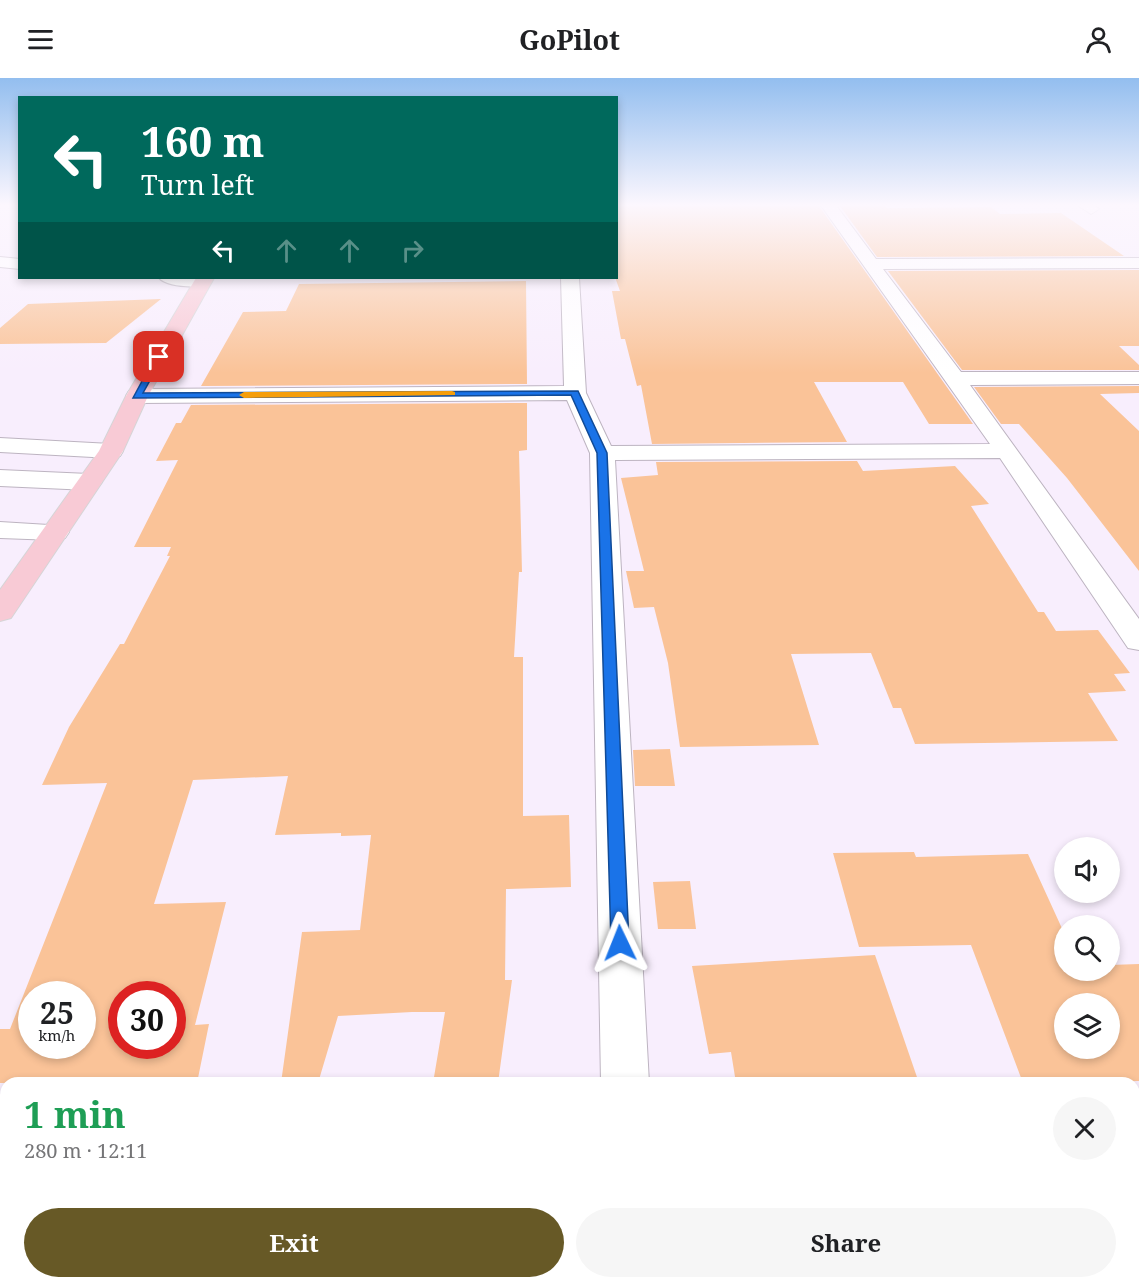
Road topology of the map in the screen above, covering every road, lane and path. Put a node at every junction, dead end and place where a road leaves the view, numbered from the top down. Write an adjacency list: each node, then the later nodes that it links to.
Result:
1 (867, 260): 5 (street)
2 (0, 262): 4 (street)
3 (1139, 263): 5 (street)
4 (18, 264)
5 (869, 264): 9 (street)
6 (204, 279): 11 (main road)
7 (570, 279): 10 (street)
8 (1139, 378): 9 (street)
9 (953, 379): 14 (street)
10 (575, 393): 11 (street); 15 (street)
11 (137, 396): 13 (main road)
12 (0, 445): 13 (street)
13 (111, 451): 17 (main road)
14 (1007, 451): 15 (street); 21 (street)
15 (602, 453): 22 (street)
16 (0, 478): 17 (street)
17 (88, 482): 19 (main road)
18 (0, 530): 19 (street)
19 (55, 532): 20 (main road)
20 (0, 612)
21 (1139, 641)
22 (625, 1077)

